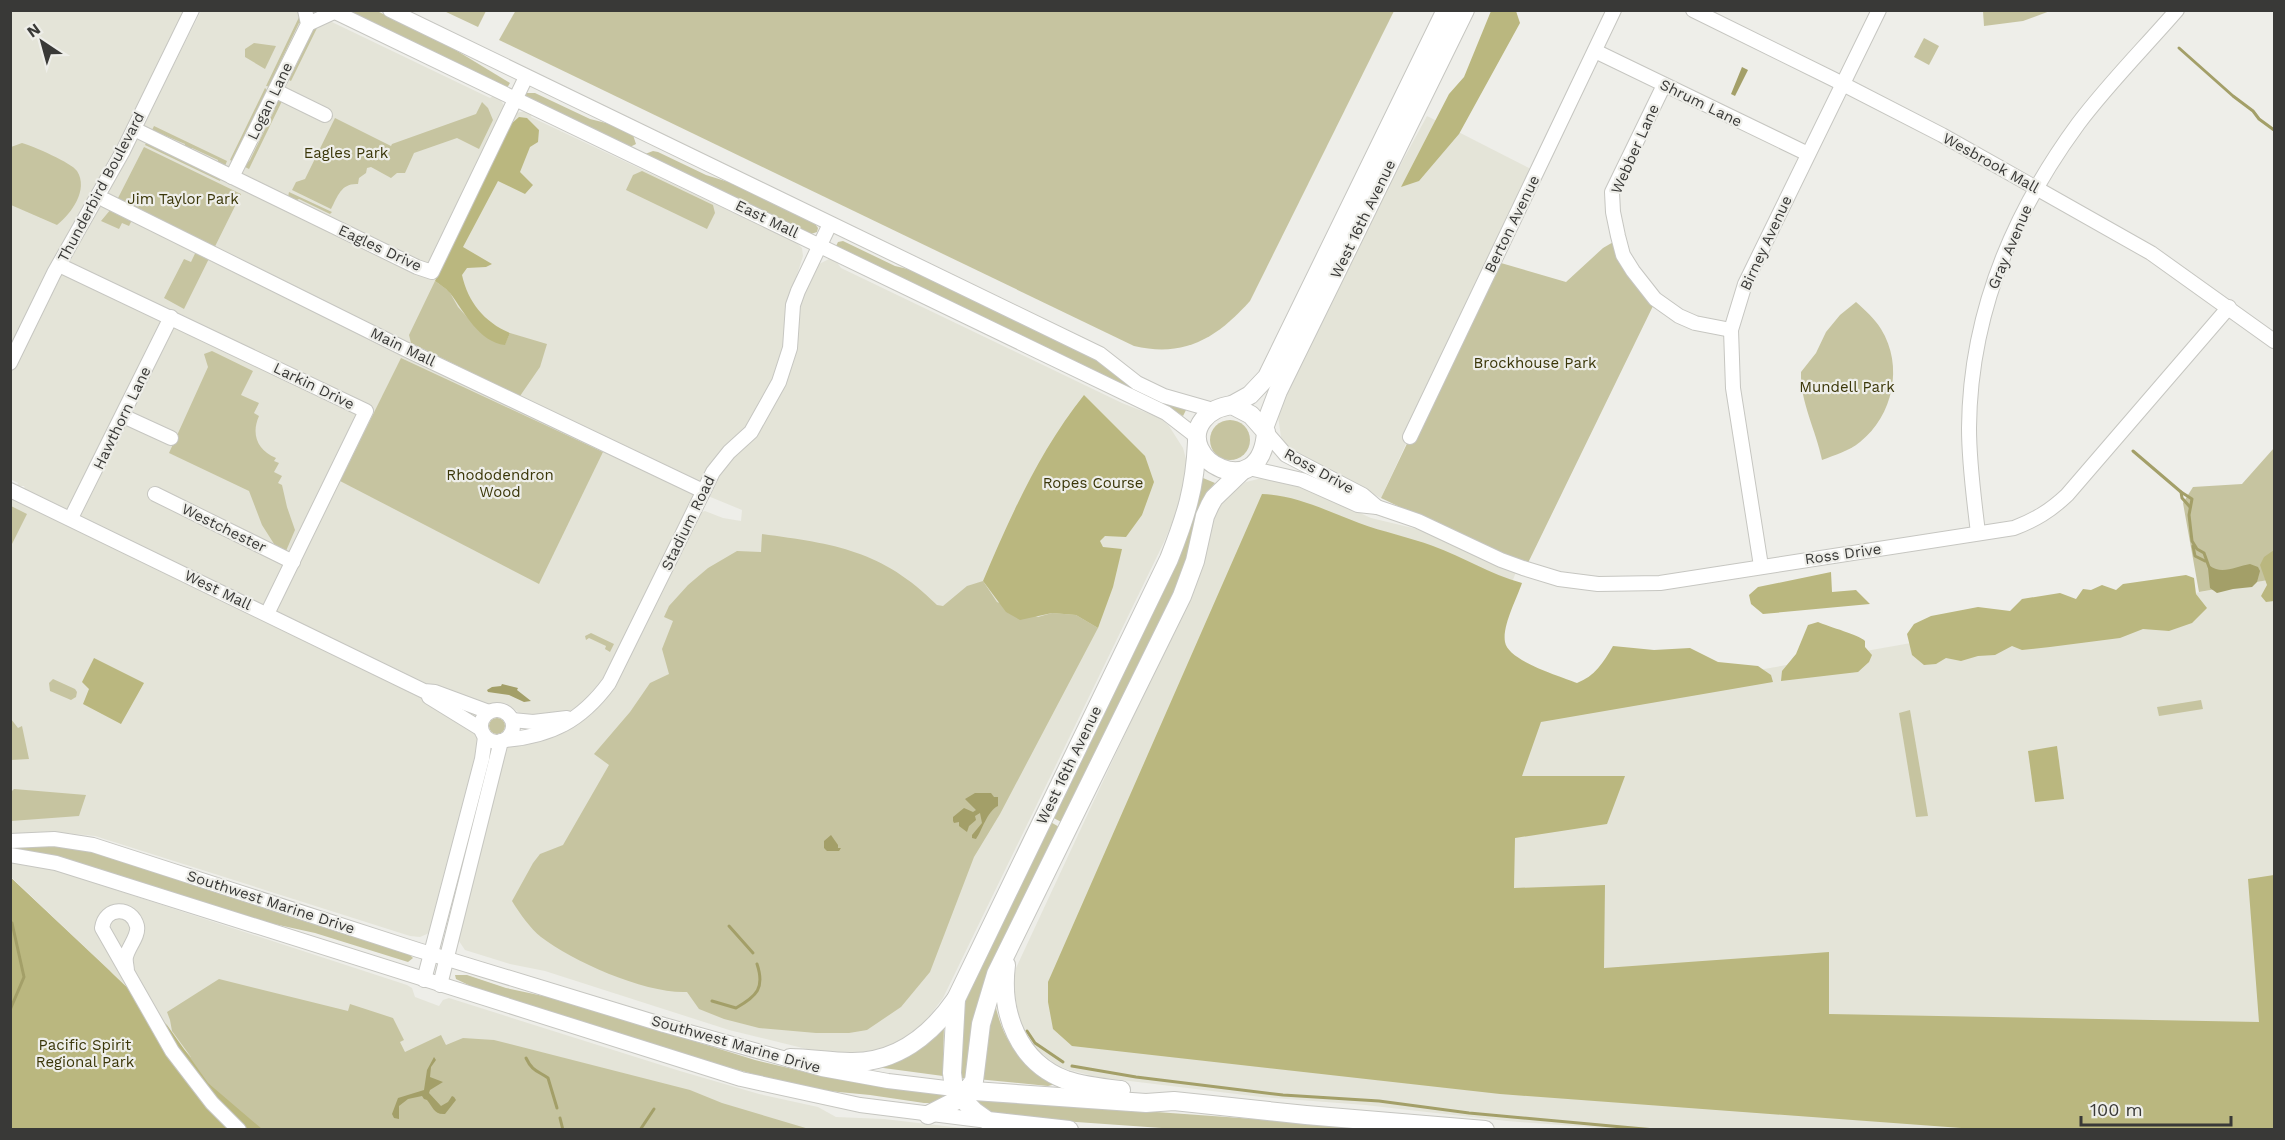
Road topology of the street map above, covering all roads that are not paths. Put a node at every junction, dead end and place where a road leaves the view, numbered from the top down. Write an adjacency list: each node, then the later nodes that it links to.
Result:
1 (192, 10): 18 (street, Thunderbird Boulevard)
2 (390, 10): 12 (street, East Mall)
3 (1446, 10): 31 (main road, West 16th Avenue)
4 (1465, 10): 34 (main road, West 16th Avenue)
5 (1614, 10): 11 (street, Berton Avenue)
6 (1693, 10): 13 (street, Wesbrook Mall)
7 (1879, 10): 13 (street, Birney Avenue)
8 (2177, 10): 21 (street, Gray Avenue)
9 (333, 11): 10 (street, Logan Lane); 16 (street, East Mall)
10 (307, 17): 15 (street, Logan Lane)
11 (1595, 51): 14 (street, Shrum Lane); 35 (street, Berton Avenue)
12 (526, 77): 16 (street, Eagles Drive); 23 (street, East Mall)
13 (1842, 83): 19 (street, Birney Avenue); 21 (street, Wesbrook Mall)
14 (1664, 85): 19 (street, Shrum Lane); 28 (street, Webber Lane)
15 (276, 91): 17 (street); 20 (street, Logan Lane)
16 (515, 99): 20 (street, Eagles Drive); 24 (street, East Mall)
17 (325, 115)
18 (134, 129): 20 (street, Eagles Drive); 25 (street, Thunderbird Boulevard)
19 (1808, 154): 28 (street, Birney Avenue)
20 (232, 177)
21 (2036, 188): 26 (street, Wesbrook Mall); 44 (street, Gray Avenue)
22 (105, 200): 40 (street, Main Mall)
23 (830, 224): 24 (street, Stadium Road); 32 (street, East Mall)
24 (819, 245): 37 (street, East Mall); 40 (street, Stadium Road)
25 (59, 265): 27 (street, Larkin Drive); 30 (street, Thunderbird Boulevard)
26 (2229, 308): 29 (street, Wesbrook Mall); 44 (street, Ross Drive)
27 (171, 317): 33 (street, Hawthorn Lane); 45 (street, Larkin Drive)
28 (1731, 330): 46 (street, Birney Avenue)
29 (2274, 341)
30 (10, 363)
31 (1232, 405): 32 (main road); 34 (main road)
32 (1213, 410): 37 (main road)
33 (123, 416): 36 (street); 43 (street, Hawthorn Lane)
34 (1265, 430): 38 (main road); 42 (street, Ross Drive)
35 (1410, 437)
36 (171, 438)
37 (1197, 440): 38 (main road); 62 (main road, West 16th Avenue)
38 (1245, 469): 42 (street, Ross Drive); 56 (main road, West 16th Avenue)
39 (10, 490): 43 (street, West Mall)
40 (703, 491): 50 (street, Stadium Road)
41 (155, 494): 45 (street, Westchester)
42 (1377, 507): 46 (street, Ross Drive)
43 (71, 518): 47 (street, West Mall)
44 (1978, 533): 46 (street, Ross Drive)
45 (293, 562): 47 (street, Larkin Drive)
46 (1761, 566)
47 (267, 614): 48 (street, West Mall)
48 (424, 691): 49 (street, West Mall); 52 (street, West Mall)
49 (489, 712): 51 (street); 52 (street)
50 (572, 718): 51 (street); 53 (street, Stadium Road)
51 (512, 720): 53 (street)
52 (483, 733): 53 (street); 57 (street)
53 (503, 741): 58 (street)
54 (10, 841): 57 (street, Southwest Marine Drive)
55 (10, 855): 60 (street, Southwest Marine Drive)
56 (1007, 952): 64 (main road, West 16th Avenue); 65 (main road)
57 (430, 953): 58 (street, Southwest Marine Drive); 60 (street)
58 (446, 958): 61 (street); 63 (street, Southwest Marine Drive)
59 (127, 971): 68 (street)
60 (424, 980): 61 (street, Southwest Marine Drive)
61 (440, 985): 66 (street, Southwest Marine Drive)
62 (956, 999): 63 (main road); 64 (main road, West 16th Avenue)
63 (790, 1058): 64 (street, Southwest Marine Drive)
64 (961, 1092): 65 (main road, Southwest Marine Drive); 66 (main road); 67 (main road)
65 (1174, 1101): 70 (main road, Southwest Marine Drive)
66 (928, 1115): 67 (street, Southwest Marine Drive)
67 (988, 1121): 69 (main road, Southwest Marine Drive)
68 (240, 1130)
69 (1069, 1130)
70 (1485, 1130)

